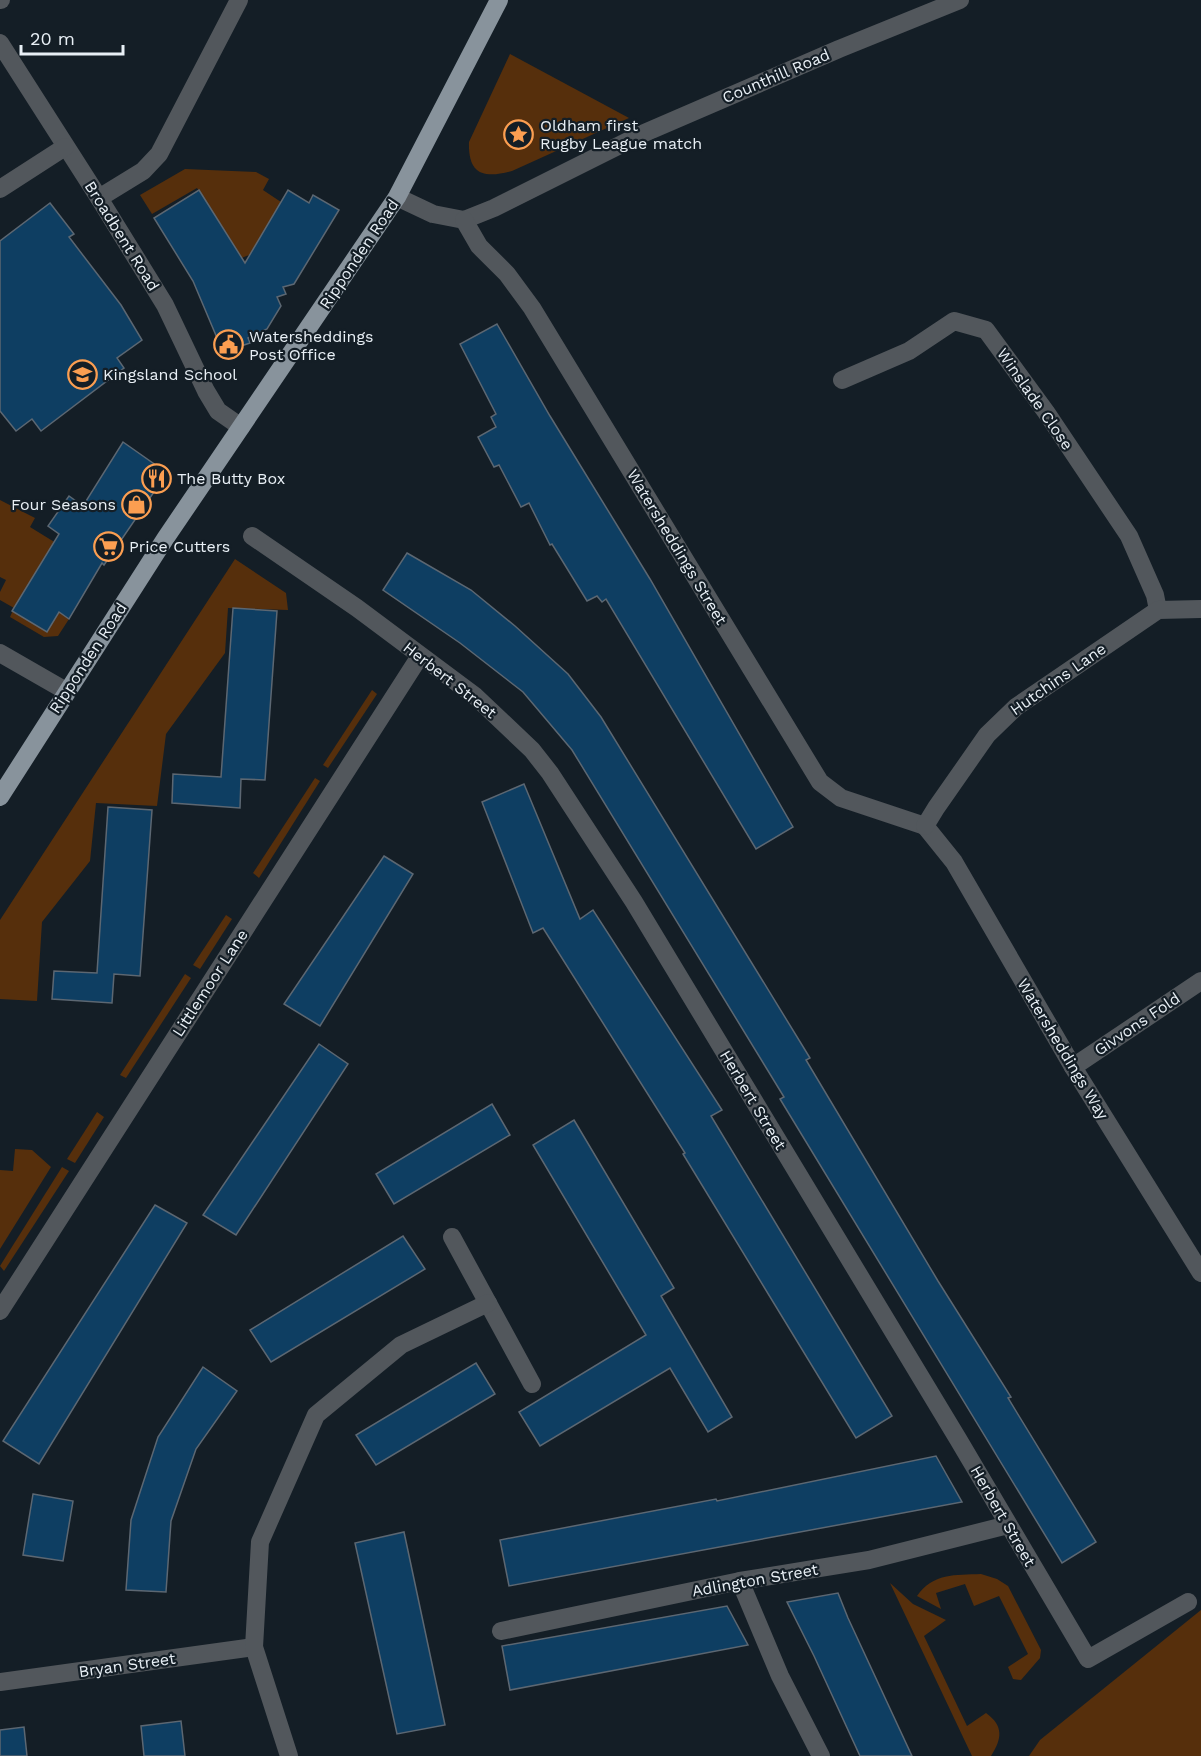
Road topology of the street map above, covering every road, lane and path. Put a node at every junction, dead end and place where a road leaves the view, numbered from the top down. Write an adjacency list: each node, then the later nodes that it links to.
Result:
1 (239, 0): 8 (street)
2 (499, 0): 7 (main road, Ripponden Road)
3 (960, 0): 9 (street, Counthill Road)
4 (0, 43): 5 (street, Broadbent Road)
5 (65, 147): 6 (street); 8 (street, Broadbent Road)
6 (0, 189)
7 (397, 197): 9 (street); 11 (main road, Ripponden Road)
8 (99, 198): 11 (street, Broadbent Road)
9 (464, 220): 19 (street, Watersheddings Street)
10 (842, 380): 14 (street, Winslade Close)
11 (241, 427): 17 (main road, Ripponden Road)
12 (252, 536): 16 (street, Herbert Street)
13 (1201, 609): 14 (street)
14 (1158, 610): 19 (street, Hutchins Lane)
15 (0, 653): 17 (street)
16 (420, 656): 25 (street, Littlemoor Lane); 27 (street, Herbert Street)
17 (66, 691): 18 (main road, Ripponden Road)
18 (0, 797)
19 (925, 826): 21 (street, Watersheddings Way)
20 (1201, 981): 21 (street, Givvons Fold)
21 (1072, 1067): 23 (street, Watersheddings Way)
22 (452, 1237): 24 (street)
23 (1201, 1273)
24 (488, 1303): 26 (street); 31 (street)
25 (0, 1311)
26 (532, 1384)
27 (1008, 1525): 28 (street, Adlington Street); 29 (street, Herbert Street)
28 (740, 1581): 30 (street, Adlington Street); 34 (street)
29 (1188, 1602)
30 (501, 1631)
31 (254, 1647): 32 (street, Bryan Street); 33 (street)
32 (0, 1682)
33 (289, 1756)
34 (821, 1756)

